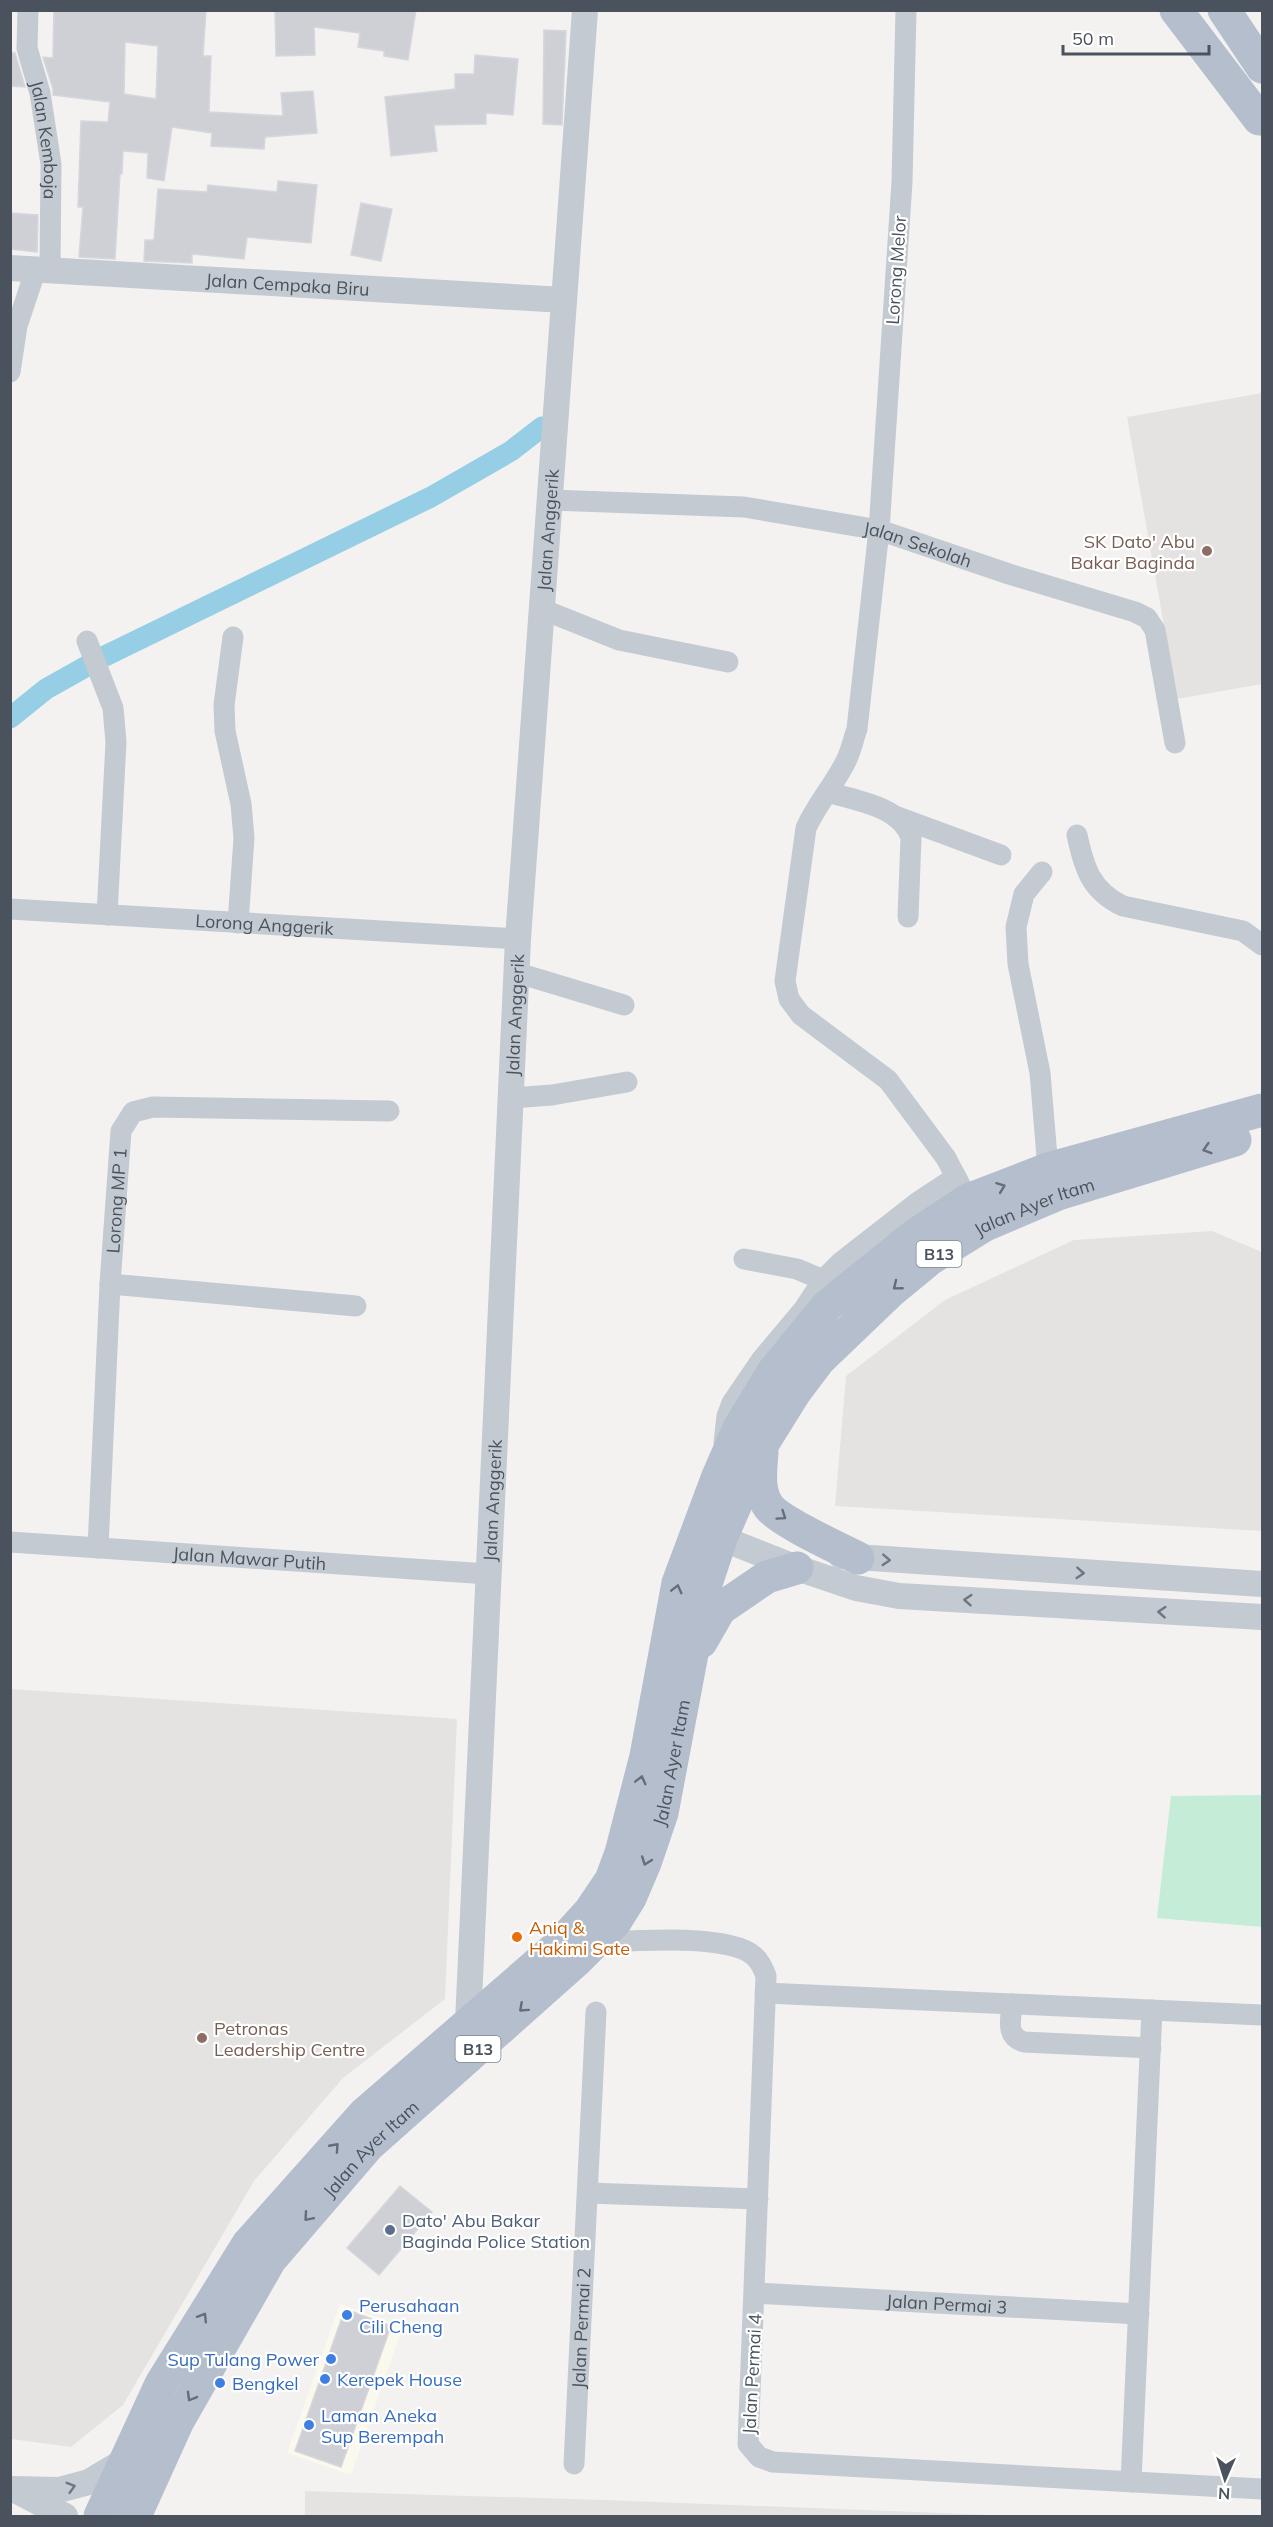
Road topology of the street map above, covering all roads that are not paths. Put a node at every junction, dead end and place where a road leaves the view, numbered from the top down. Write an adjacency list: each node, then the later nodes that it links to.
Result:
1 (28, 10): 9 (street, Jalan Kemboja)
2 (585, 10): 10 (street, Jalan Anggerik)
3 (906, 10): 13 (street, Lorong Melor)
4 (1176, 10): 8 (main road)
5 (1187, 10): 8 (main road)
6 (1224, 10): 7 (main road)
7 (1263, 67)
8 (1261, 121)
9 (32, 269): 10 (street, Jalan Cempaka Biru); 11 (street, Jalan Kemboja)
10 (564, 300): 12 (street, Jalan Anggerik)
11 (10, 372)
12 (550, 500): 13 (street, Jalan Sekolah); 14 (street, Jalan Anggerik)
13 (879, 530): 18 (street, Jalan Sekolah); 19 (street, Lorong Melor)
14 (544, 610): 17 (street); 28 (street, Jalan Anggerik)
15 (233, 637): 27 (street)
16 (92, 653): 25 (street)
17 (728, 662)
18 (1174, 743)
19 (828, 792): 20 (street); 38 (street, Lorong Melor)
20 (897, 817): 22 (street); 26 (street)
21 (1077, 835): 29 (street)
22 (1002, 855)
23 (1042, 872): 37 (street)
24 (10, 909): 25 (street, Lorong Anggerik)
25 (107, 915): 27 (street, Lorong Anggerik)
26 (908, 917)
27 (238, 923): 28 (street, Lorong Anggerik)
28 (518, 939): 30 (street, Jalan Anggerik)
29 (1263, 945)
30 (518, 973): 31 (street); 33 (street, Jalan Anggerik)
31 (624, 1005)
32 (627, 1082): 33 (street)
33 (511, 1098): 50 (street, Jalan Anggerik)
34 (1263, 1110): 37 (main road, Jalan Ayer Itam / B13)
35 (389, 1111): 41 (street, Lorong MP 1)
36 (1263, 1132): 43 (main road, Jalan Ayer Itam / B13, one-way to 43)
37 (1048, 1169): 38 (main road, Jalan Ayer Itam / B13, one-way to 37)
38 (962, 1188): 40 (street); 44 (main road, Jalan Ayer Itam / B13)
39 (744, 1259): 40 (street)
40 (823, 1280): 44 (street)
41 (110, 1284): 42 (street); 47 (street, Lorong MP 1)
42 (356, 1306)
43 (762, 1445): 45 (main road, Jalan Ayer Itam / B13); 48 (main road, one-way to 48)
44 (718, 1476): 45 (main road, B13)
45 (717, 1528): 48 (street); 49 (street); 55 (main road, Jalan Ayer Itam / B13); 64 (main road, Jalan Ayer Itam / B13, one-way to 45)
46 (10, 1542): 47 (street, Jalan Mawar Putih)
47 (98, 1548): 50 (street, Jalan Mawar Putih)
48 (858, 1558): 51 (street, one-way to 51)
49 (797, 1568): 53 (street, one-way to 49); 55 (main road)
50 (488, 1574): 64 (street, Jalan Anggerik)
51 (1207, 1582): 52 (street); 53 (street)
52 (1263, 1584)
53 (1208, 1615): 54 (street)
54 (1263, 1617)
55 (690, 1661): 56 (main road, Jalan Ayer Itam / B13, one-way to 56)
56 (630, 1898): 57 (street, Jalan Permai 4); 58 (main road, Jalan Ayer Itam / B13)
57 (658, 1940): 58 (street, Jalan Permai 4); 59 (street, Jalan Permai 4)
58 (595, 1943): 77 (main road, Jalan Ayer Itam / B13, one-way to 77)
59 (765, 1993): 60 (street); 67 (street, Jalan Permai 4)
60 (1012, 2004): 61 (street); 65 (street)
61 (1152, 2010): 63 (street); 65 (street)
62 (596, 2012): 66 (street, Jalan Permai 2)
63 (1263, 2015)
64 (468, 2022): 70 (main road, Jalan Ayer Itam / B13, one-way to 64)
65 (1150, 2048): 69 (street)
66 (588, 2193): 67 (street); 71 (street, Jalan Permai 2)
67 (758, 2199): 68 (street, Jalan Permai 4)
68 (755, 2293): 69 (street, Jalan Permai 3); 72 (street, Jalan Permai 4)
69 (1139, 2314): 72 (street)
70 (126, 2460): 73 (street, one-way to 70); 76 (main road, Jalan Ayer Itam / B13)
71 (574, 2464)
72 (1131, 2482): 74 (street, Jalan Permai 4)
73 (12, 2489): 75 (street)
74 (1263, 2489)
75 (65, 2517)
76 (100, 2517)
77 (135, 2517)

